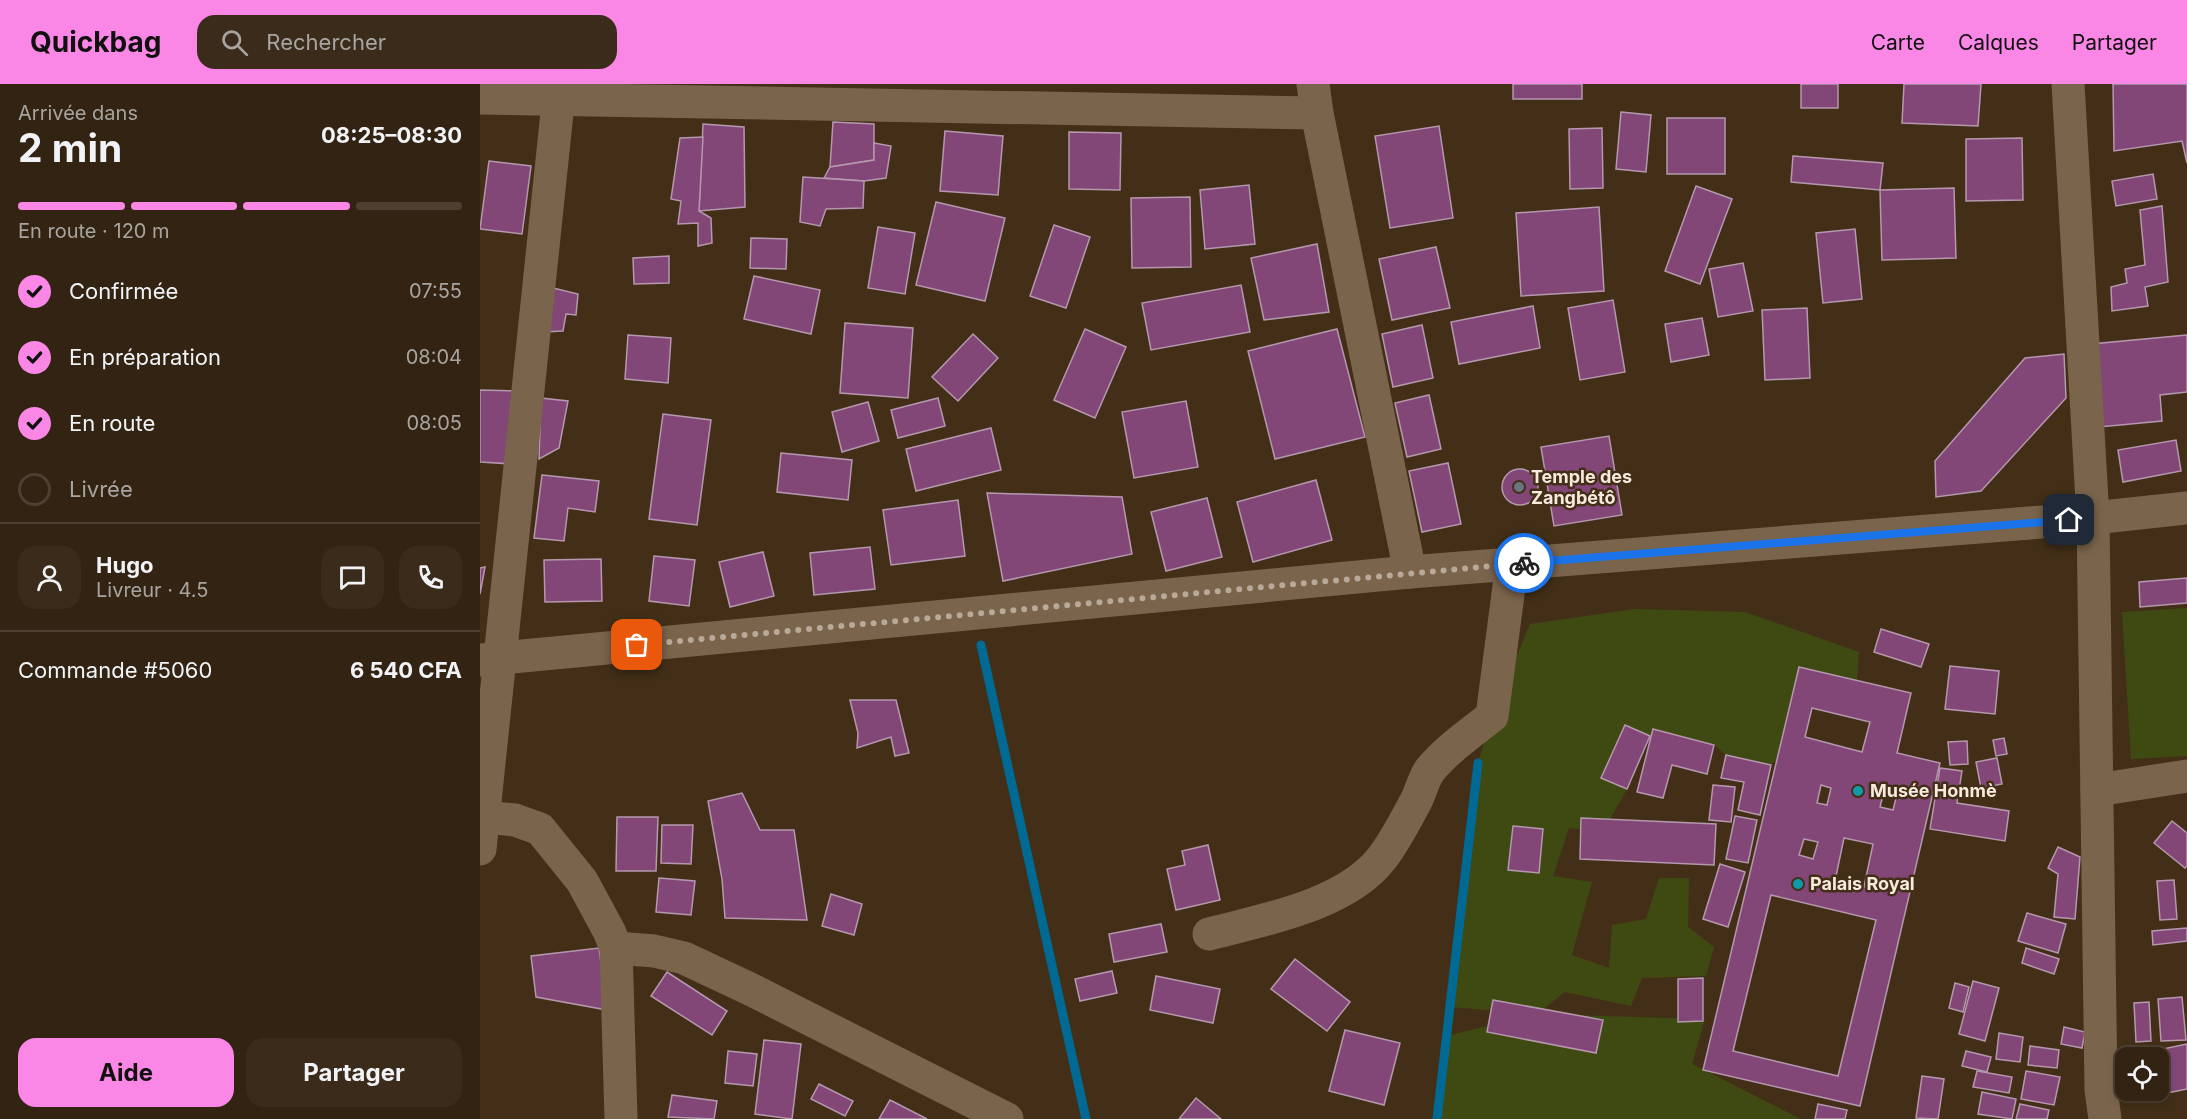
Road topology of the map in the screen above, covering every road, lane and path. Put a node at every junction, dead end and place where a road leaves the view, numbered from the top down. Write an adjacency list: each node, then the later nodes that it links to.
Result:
1 (2068, 84): 7 (street)
2 (560, 92): 3 (street); 4 (street); 10 (street)
3 (814, 94): 5 (street)
4 (480, 98)
5 (1315, 99): 9 (street)
6 (2187, 508): 7 (street)
7 (2093, 518): 8 (street); 12 (street)
8 (1512, 564): 9 (street); 15 (street)
9 (1410, 572): 10 (street)
10 (490, 659): 13 (street)
11 (2187, 776): 12 (street)
12 (2097, 790): 17 (street)
13 (483, 817): 14 (street); 16 (street)
14 (480, 849)
15 (1209, 934)
16 (616, 948): 18 (street); 19 (street)
17 (2101, 1109)
18 (621, 1119)
19 (1007, 1119)

